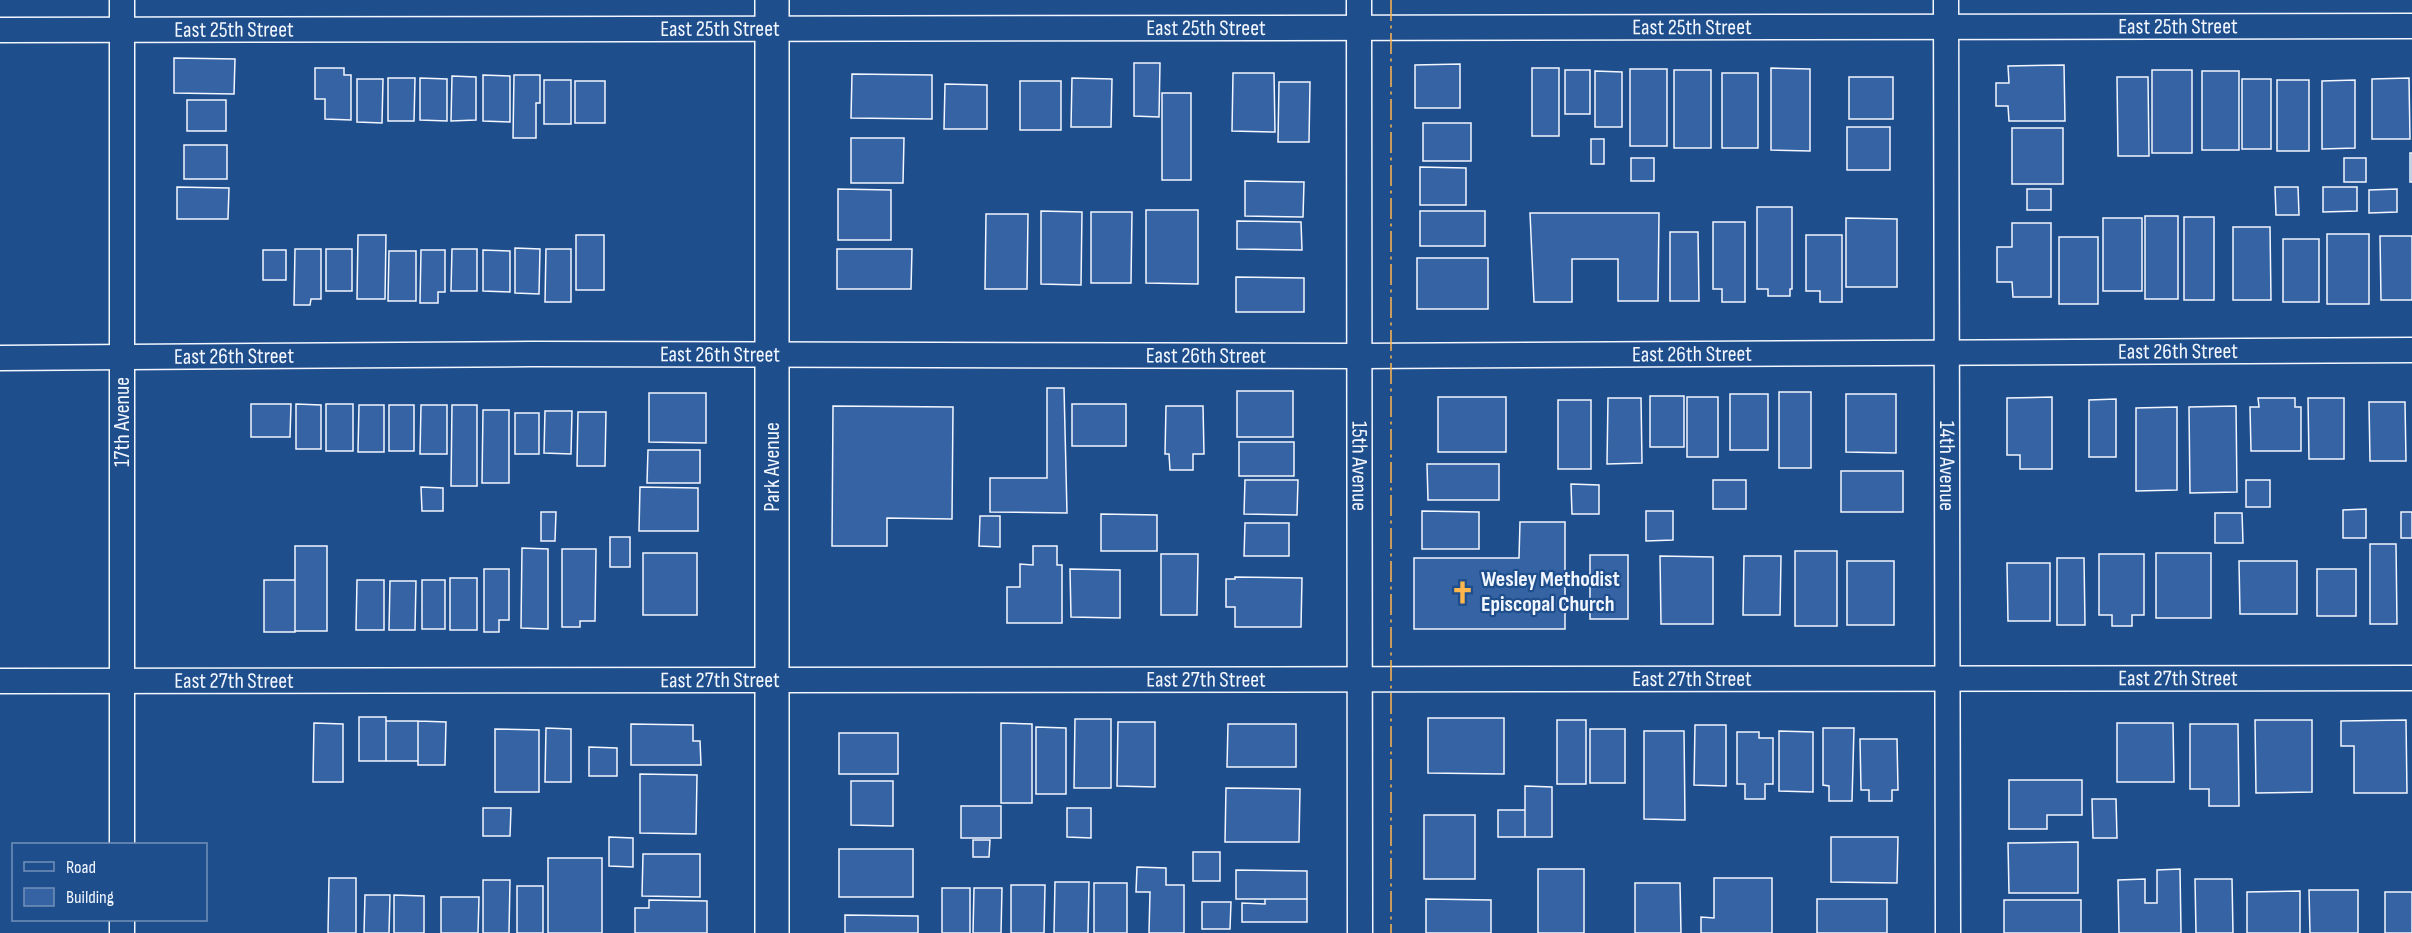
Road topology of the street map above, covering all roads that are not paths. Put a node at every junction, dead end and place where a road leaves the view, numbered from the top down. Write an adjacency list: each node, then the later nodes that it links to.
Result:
1 (122, 0): 9 (street, 17th Avenue)
2 (1359, 0): 7 (street, 15th Avenue)
3 (1946, 0): 5 (street, 14th Avenue)
4 (772, 15): 7 (street, East 25th Street); 9 (street, East 25th Street); 12 (street, Park Avenue)
5 (1946, 26): 6 (street, East 25th Street); 7 (street, East 25th Street); 11 (street, 14th Avenue)
6 (2412, 26)
7 (1359, 28): 13 (street, 15th Avenue)
8 (0, 30): 9 (street, East 25th Street)
9 (122, 30): 14 (street, 17th Avenue)
10 (2412, 350): 11 (street, East 26th Street)
11 (1947, 352): 13 (street, East 26th Street); 18 (street, 14th Avenue)
12 (772, 355): 13 (street, East 26th Street); 14 (street, East 26th Street); 21 (street, Park Avenue)
13 (1359, 356): 17 (street, 15th Avenue)
14 (122, 357): 15 (street, East 26th Street); 20 (street, 17th Avenue)
15 (0, 358)
16 (2412, 678): 18 (street, East 27th Street)
17 (1360, 680): 18 (street, East 27th Street); 21 (street, East 27th Street); 24 (street, 15th Avenue)
18 (1947, 680): 25 (street, 14th Avenue)
19 (0, 681): 20 (street, East 27th Street)
20 (122, 681): 21 (street, East 27th Street); 22 (street, 17th Avenue)
21 (772, 681): 23 (street, Park Avenue)
22 (122, 843)
23 (772, 933)
24 (1360, 933)
25 (1948, 933)

